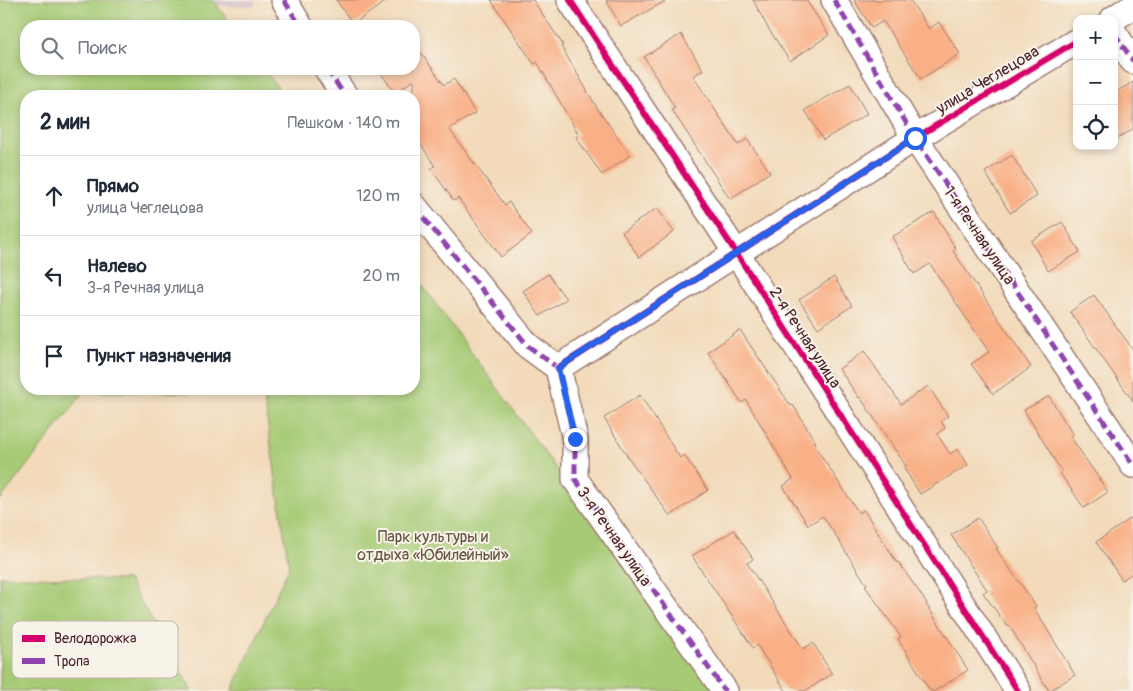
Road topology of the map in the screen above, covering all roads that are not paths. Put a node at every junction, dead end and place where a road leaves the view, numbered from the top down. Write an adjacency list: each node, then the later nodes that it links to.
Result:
1 (284, 0): 6 (street)
2 (570, 0): 14 (street, 2-я Речная улица)
3 (834, 0): 12 (street, 1-я Речная улица)
4 (1133, 6): 5 (street)
5 (1118, 16)
6 (296, 20)
7 (1118, 39): 9 (street)
8 (1073, 42): 12 (street, улица Чеглецова)
9 (1133, 61)
10 (331, 75): 11 (street)
11 (341, 90)
12 (915, 138): 14 (street, улица Чеглецова); 16 (street, 1-я Речная улица)
13 (420, 213): 15 (street)
14 (736, 254): 15 (street, улица Чеглецова); 18 (street, 2-я Речная улица)
15 (558, 368): 17 (street, 3-я Речная улица)
16 (1133, 465)
17 (725, 691)
18 (1018, 691)

